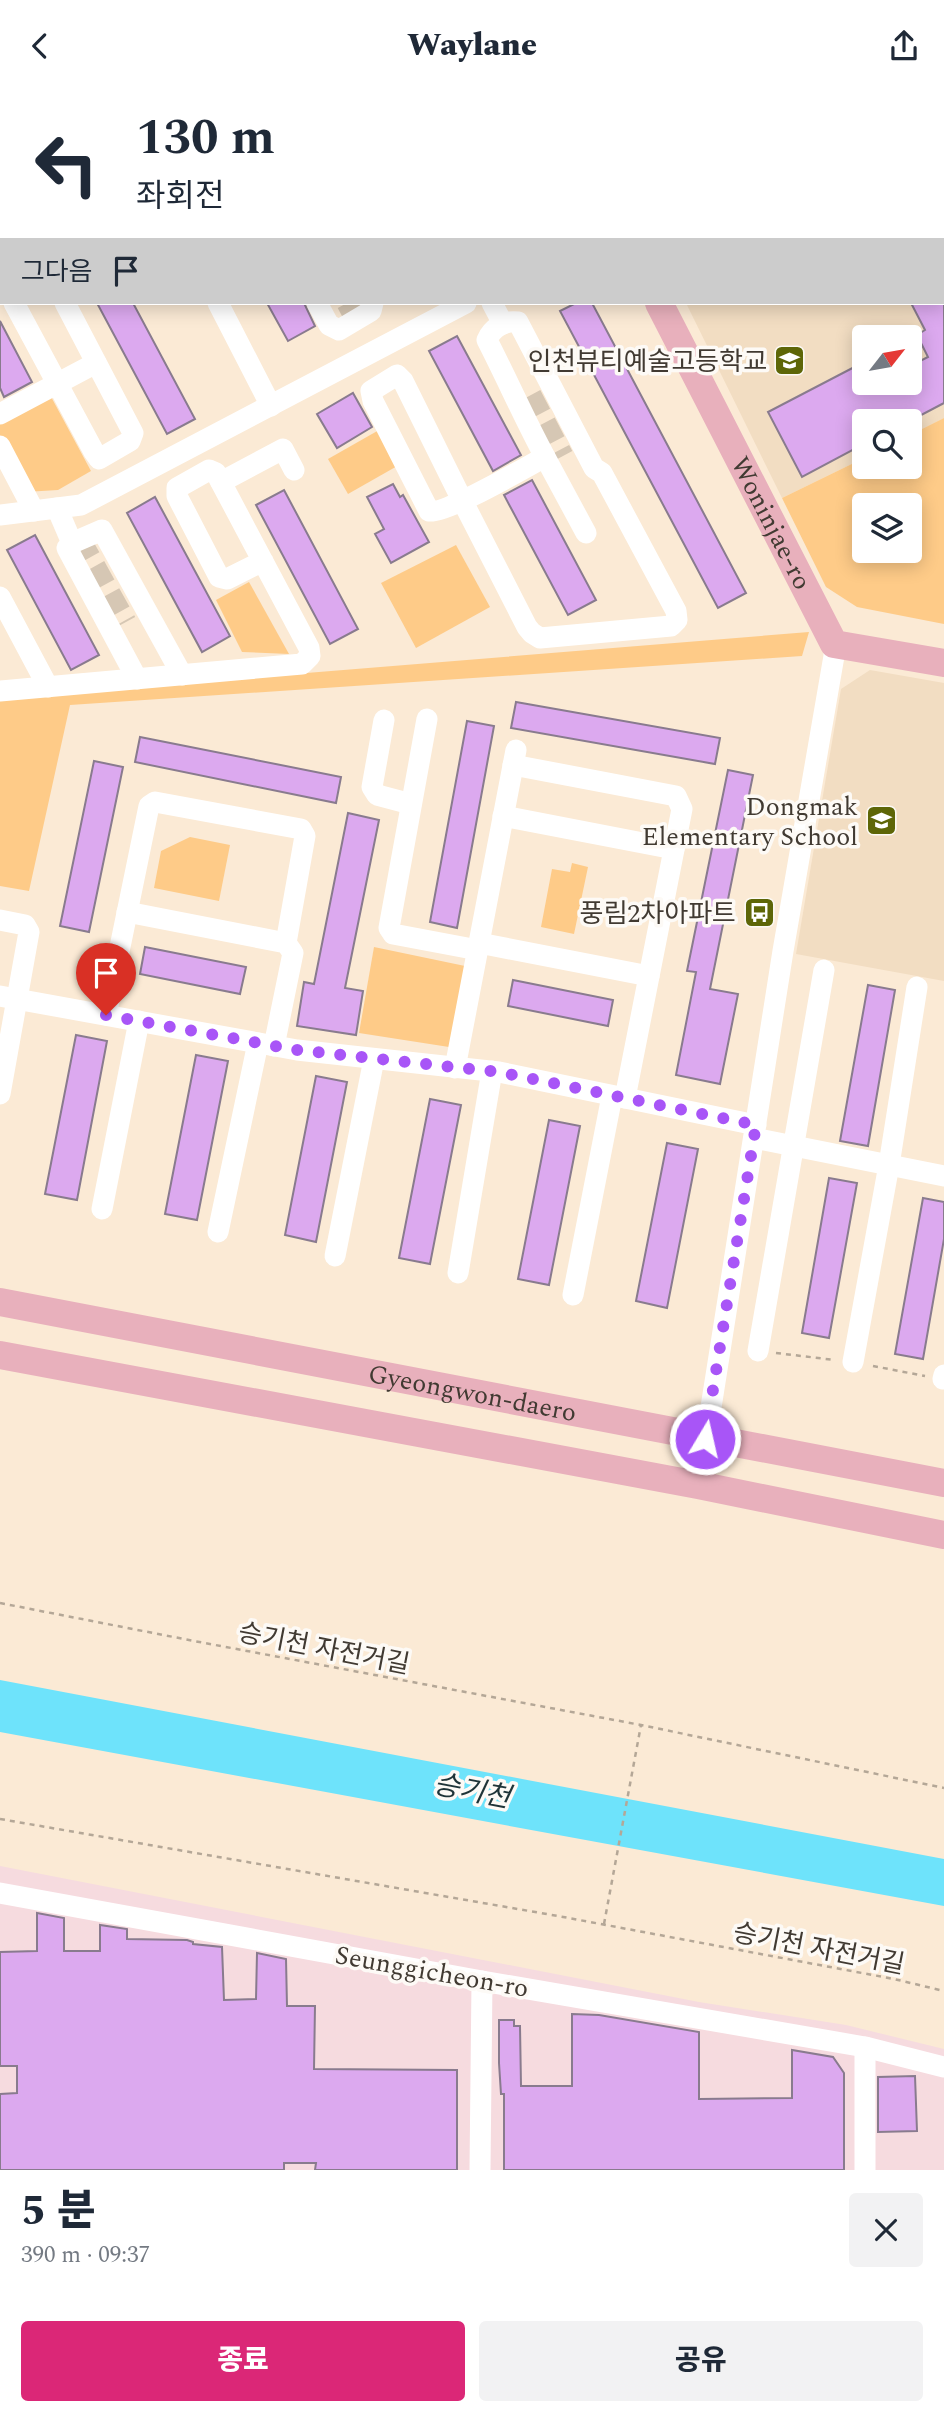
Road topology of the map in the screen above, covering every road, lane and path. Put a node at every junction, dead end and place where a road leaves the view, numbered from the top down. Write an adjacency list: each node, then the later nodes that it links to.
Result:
1 (15, 305): 14 (street)
2 (66, 305): 12 (street)
3 (219, 305): 17 (street)
4 (318, 305): 9 (street)
5 (372, 305): 9 (street)
6 (462, 305): 11 (street)
7 (493, 305): 10 (street)
8 (660, 305): 37 (main road, Woninjae-ro)
9 (353, 322): 11 (street)
10 (503, 324): 13 (street); 16 (street)
11 (365, 356): 15 (street); 17 (street)
12 (96, 363): 14 (street); 21 (street)
13 (544, 372): 16 (street); 20 (street)
14 (57, 384): 18 (street); 21 (street)
15 (376, 388): 29 (street); 29 (street)
16 (511, 389): 23 (street)
17 (271, 406): 22 (street)
18 (0, 414)
19 (0, 446): 25 (street)
20 (582, 446): 23 (street); 29 (street)
21 (118, 448): 26 (street)
22 (180, 454): 26 (street); 27 (street)
23 (547, 460): 29 (street); 33 (street)
24 (294, 470): 28 (street)
25 (8, 478): 31 (street)
26 (133, 478): 30 (street)
27 (194, 479): 28 (street); 35 (street)
28 (221, 482): 35 (street)
29 (462, 500)
30 (57, 508): 31 (street); 34 (street)
31 (34, 511): 32 (street)
32 (0, 515)
33 (586, 533)
34 (72, 543): 39 (street); 40 (street)
35 (263, 561): 39 (street)
36 (0, 597): 41 (street)
37 (834, 644): 38 (main road); 64 (street)
38 (944, 663)
39 (182, 675): 40 (street)
40 (137, 679): 41 (street)
41 (48, 687): 42 (street)
42 (2, 688)
43 (427, 719): 45 (street)
44 (384, 720): 45 (street)
45 (411, 804): 51 (street)
46 (503, 816): 47 (street); 47 (street); 51 (street)
47 (674, 849): 53 (street)
48 (127, 912): 50 (street); 50 (street); 56 (street)
49 (0, 920): 55 (street)
50 (286, 943): 58 (street)
51 (478, 947): 53 (street); 60 (street)
52 (824, 970): 65 (street)
53 (649, 976): 63 (street)
54 (917, 987): 66 (street)
55 (9, 997): 56 (street); 62 (street)
56 (106, 1015): 57 (street)
57 (139, 1021): 58 (street); 68 (street)
58 (266, 1045): 59 (street); 69 (street)
59 (374, 1059): 60 (street); 70 (street)
60 (455, 1068): 61 (street)
61 (492, 1072): 63 (street); 71 (street)
62 (0, 1094)
63 (618, 1097): 64 (street); 72 (street)
64 (755, 1132): 65 (street); 77 (street)
65 (795, 1146): 66 (street); 74 (street)
66 (889, 1165): 67 (street); 76 (street)
67 (944, 1176)
68 (102, 1209)
69 (218, 1232)
70 (335, 1256)
71 (458, 1273)
72 (573, 1295)
73 (0, 1302): 77 (main road, Gyeongwon-daero)
74 (758, 1351)
75 (0, 1355): 79 (main road, Gyeongwon-daero)
76 (853, 1362)
77 (705, 1439): 78 (main road, Gyeongwon-daero); 79 (main road)
78 (944, 1483)
79 (698, 1485): 80 (main road, Gyeongwon-daero)
80 (944, 1535)
81 (0, 1603): 82 (path, 승기천 자전거길)
82 (641, 1724): 83 (path, 승기천 자전거길); 86 (path)
83 (944, 1788)
84 (0, 1819): 86 (path, 승기천 자전거길)
85 (0, 1893): 87 (street, Seunggicheon-ro)
86 (604, 1924): 88 (path, 승기천 자전거길)
87 (482, 1981): 89 (street, Seunggicheon-ro); 91 (street)
88 (944, 1991)
89 (865, 2047): 90 (street, Seunggicheon-ro); 92 (street)
90 (944, 2067)
91 (480, 2170)
92 (865, 2170)

